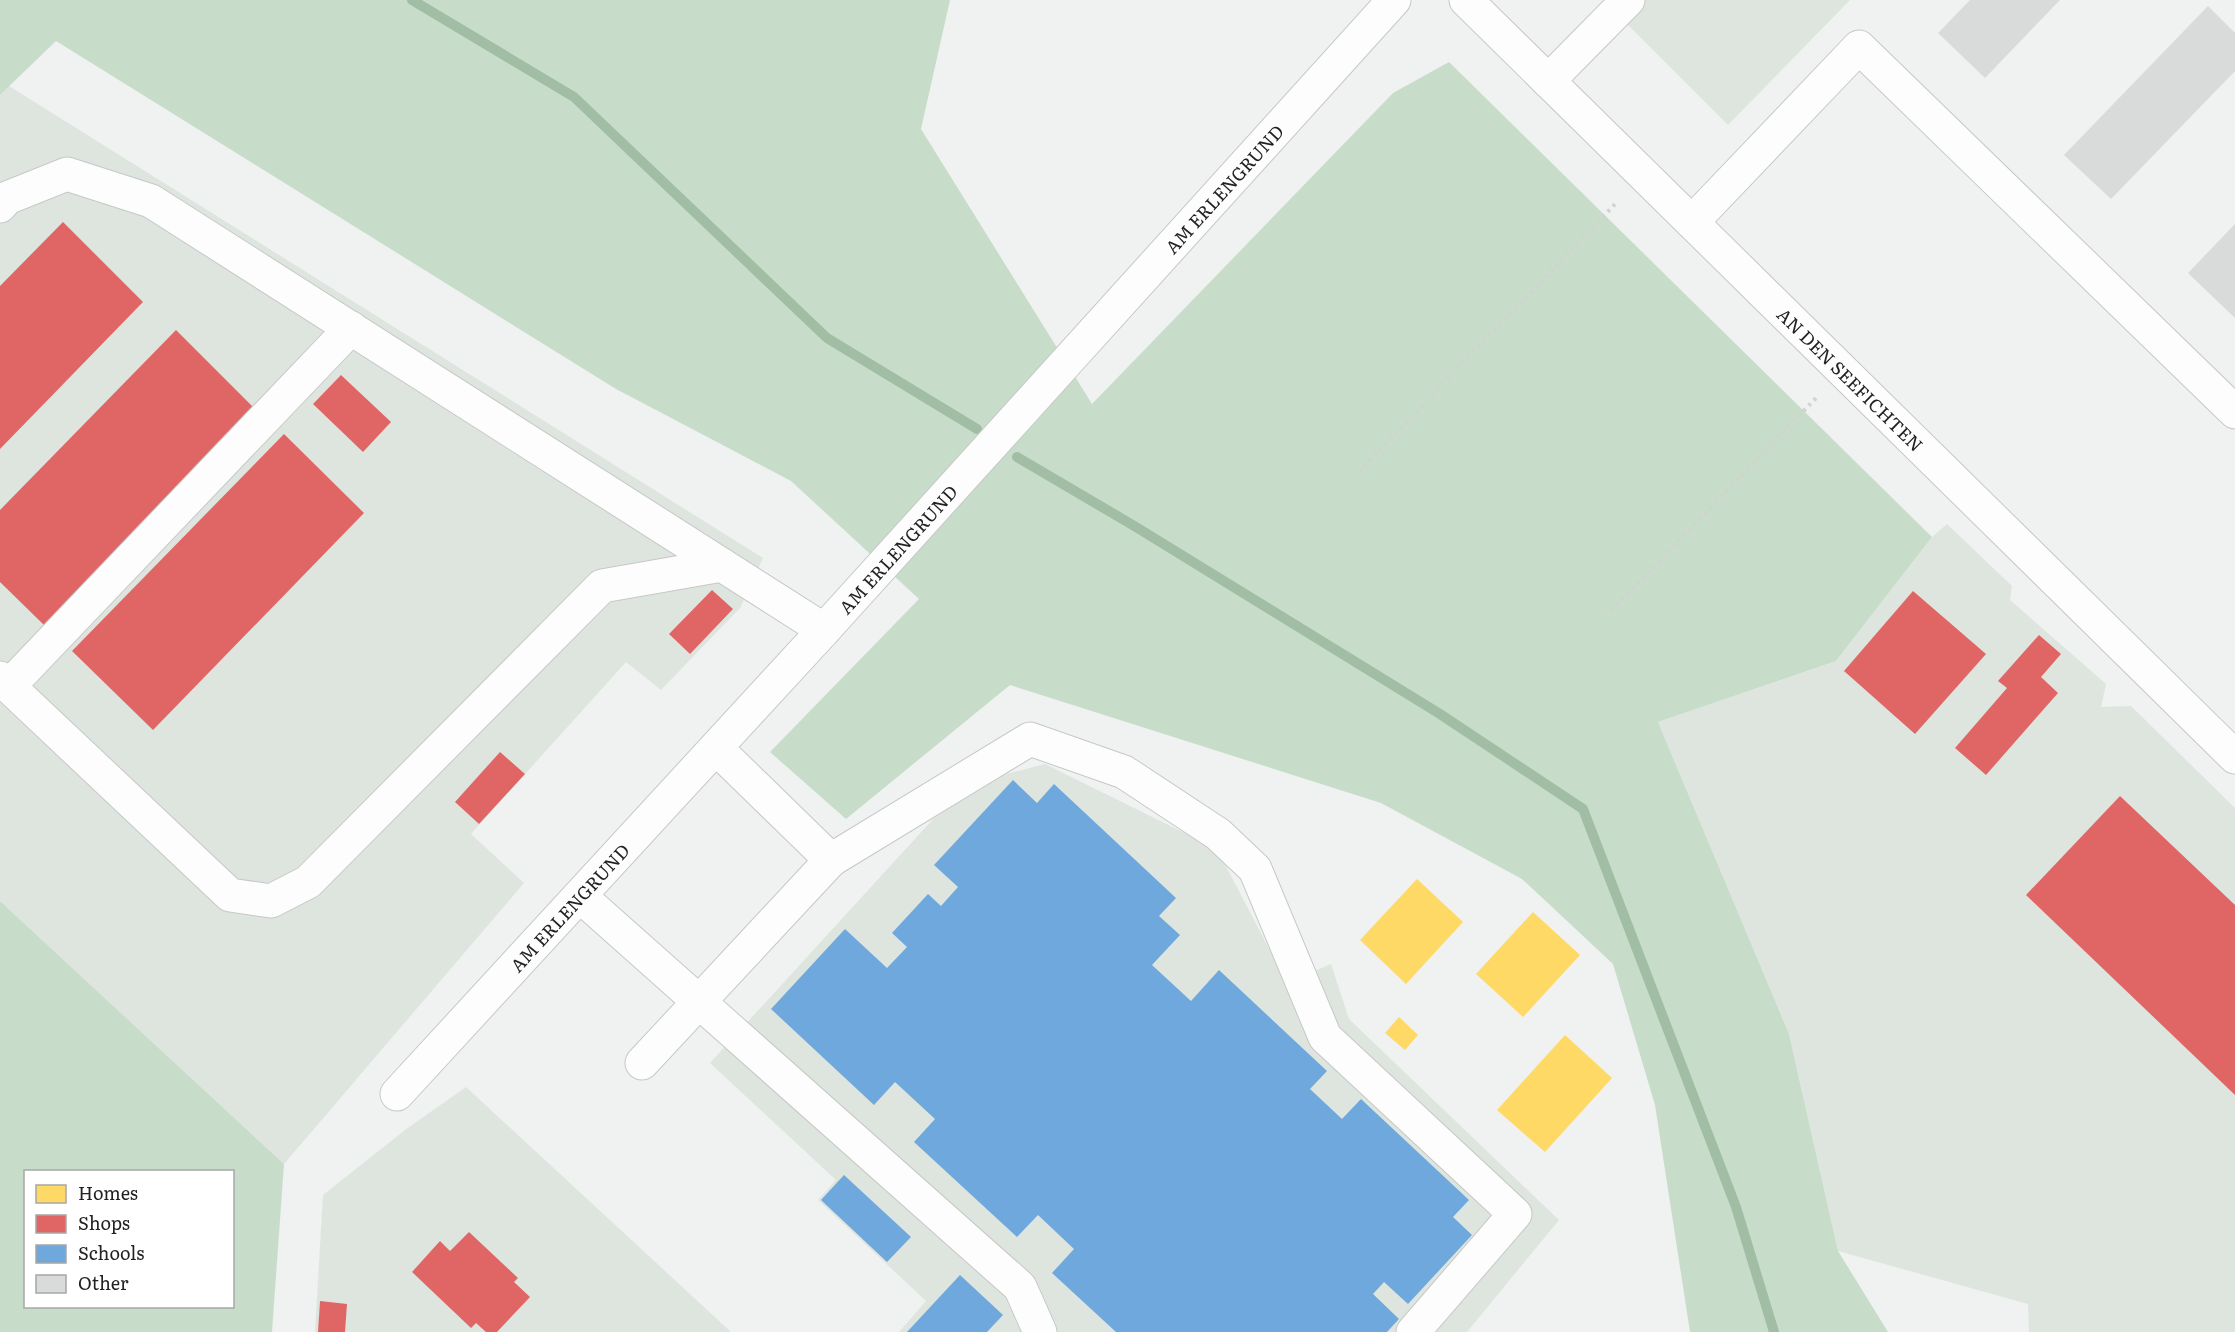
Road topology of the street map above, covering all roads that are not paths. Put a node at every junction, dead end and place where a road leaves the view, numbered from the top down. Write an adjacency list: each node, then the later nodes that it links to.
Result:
1 (1394, 0): 10 (street, AM ERLENGRUND)
2 (1466, 0): 4 (street, AN DEN SEEFICHTEN)
3 (1628, 0): 4 (street)
4 (1548, 81): 6 (street, AN DEN SEEFICHTEN)
5 (0, 206): 7 (street)
6 (1692, 222): 8 (street); 13 (street, AN DEN SEEFICHTEN)
7 (351, 328): 9 (street); 11 (street)
8 (2235, 412)
9 (722, 565): 10 (street); 11 (street)
10 (824, 630): 12 (street, AM ERLENGRUND)
11 (4, 682)
12 (716, 748): 14 (street); 15 (street, AM ERLENGRUND)
13 (2235, 757)
14 (831, 860): 16 (street); 20 (street)
15 (580, 896): 16 (street); 18 (street, AM ERLENGRUND)
16 (699, 1002): 17 (street); 19 (street)
17 (642, 1063)
18 (397, 1094)
19 (1040, 1332)
20 (1413, 1332)

